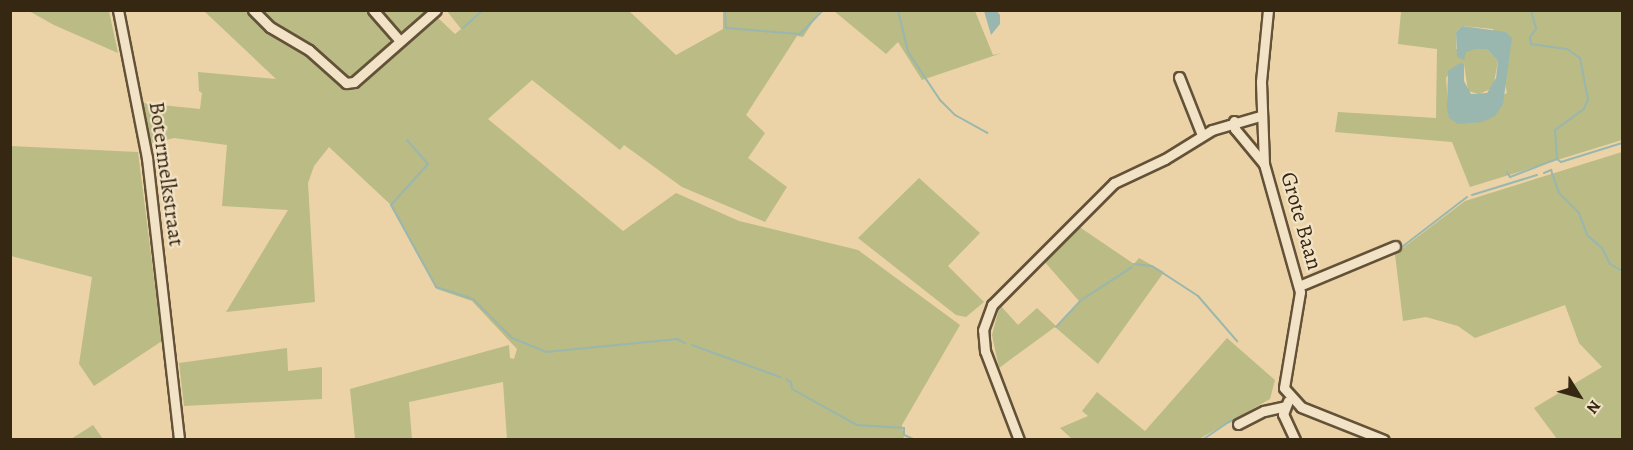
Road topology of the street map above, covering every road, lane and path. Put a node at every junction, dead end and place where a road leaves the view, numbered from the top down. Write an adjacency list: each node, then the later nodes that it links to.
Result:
1 (118, 10): 16 (street, Botermelkstraat)
2 (253, 10): 6 (street)
3 (373, 10): 6 (street)
4 (436, 10): 6 (street)
5 (1268, 10): 8 (street, Grote Baan)
6 (400, 41)
7 (1179, 77): 10 (street)
8 (1260, 116): 9 (street); 11 (street, Grote Baan)
9 (1234, 121): 10 (street); 11 (street, Grote Baan)
10 (1202, 135): 17 (street)
11 (1264, 164): 13 (street, Grote Baan)
12 (1395, 246): 13 (street)
13 (1299, 286): 14 (street, Grote Baan)
14 (1287, 402): 15 (street); 18 (street, Grote Baan); 19 (street)
15 (1238, 424)
16 (179, 440)
17 (1019, 440)
18 (1295, 440)
19 (1384, 440)

